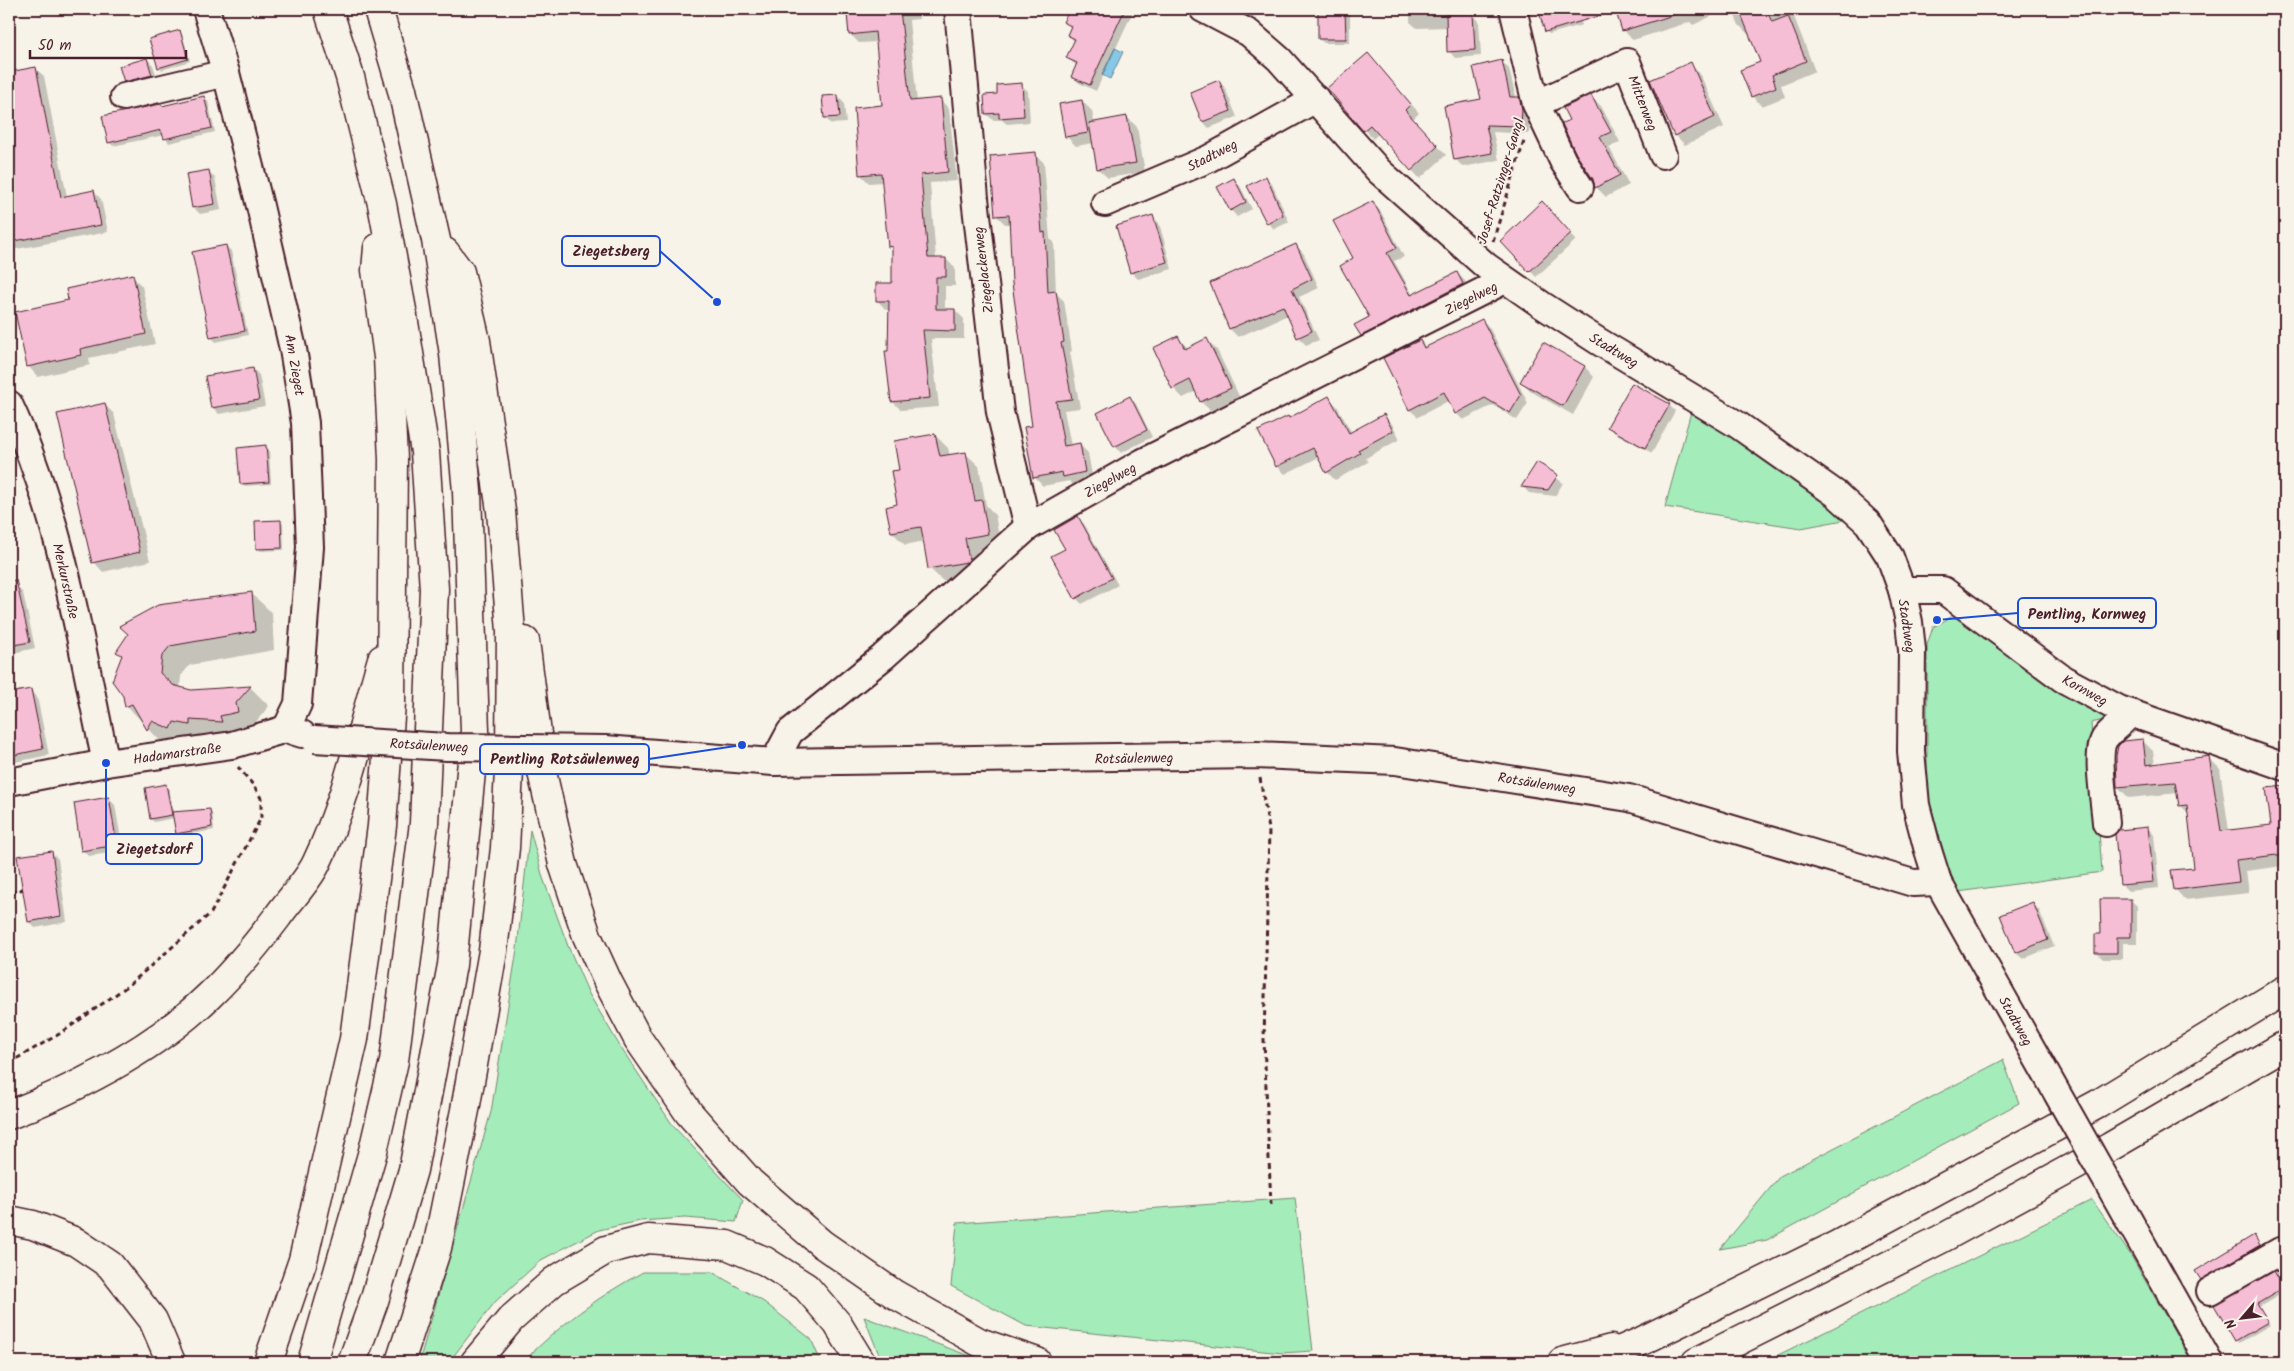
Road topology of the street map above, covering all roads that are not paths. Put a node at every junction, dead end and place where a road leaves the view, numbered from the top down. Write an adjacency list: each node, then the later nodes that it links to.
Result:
1 (206, 9): 7 (street, Am Zieget)
2 (328, 9): 14 (highway)
3 (378, 9): 15 (highway)
4 (958, 9): 19 (street, Ziegelackerweg)
5 (1203, 9): 9 (street, Stadtweg)
6 (1513, 9): 10 (street)
7 (226, 73): 8 (street); 23 (street, Am Zieget)
8 (124, 97)
9 (1316, 100): 13 (street, Stadtweg); 16 (street, Stadtweg)
10 (1536, 104): 11 (street, Mitterweg); 12 (street)
11 (1663, 156)
12 (1580, 187)
13 (1105, 203)
14 (382, 204): 21 (highway); 39 (highway)
15 (436, 240): 18 (highway); 40 (highway)
16 (1496, 273): 19 (street, Ziegelweg); 20 (street, Stadtweg)
17 (9, 404): 25 (street, Merkurstraße)
18 (501, 511): 41 (highway); 44 (highway)
19 (1028, 527): 24 (street, Ziegelweg)
20 (1902, 590): 22 (street, Kornweg); 29 (street, Stadtweg)
21 (390, 629): 32 (highway); 38 (highway)
22 (2130, 713): 26 (street, Kornweg); 28 (street)
23 (286, 729): 24 (street, Rotsäulenweg, bridge); 25 (street, Hadamarstraße)
24 (774, 762): 29 (street, Rotsäulenweg)
25 (106, 763): 27 (street, Hadamarstraße)
26 (2285, 767)
27 (9, 782)
28 (2106, 824)
29 (1938, 882): 48 (street, Stadtweg, bridge)
30 (2285, 990): 36 (highway)
31 (2285, 1046): 47 (highway)
32 (9, 1115)
33 (9, 1220): 37 (highway)
34 (2285, 1260): 35 (street)
35 (2210, 1291)
36 (1642, 1341): 45 (highway); 46 (highway)
37 (171, 1362)
38 (268, 1362)
39 (312, 1362)
40 (352, 1362)
41 (400, 1362)
42 (475, 1362): 43 (highway)
43 (861, 1362)
44 (1038, 1362)
45 (1562, 1362)
46 (1593, 1362)
47 (1696, 1362)
48 (2209, 1362)

